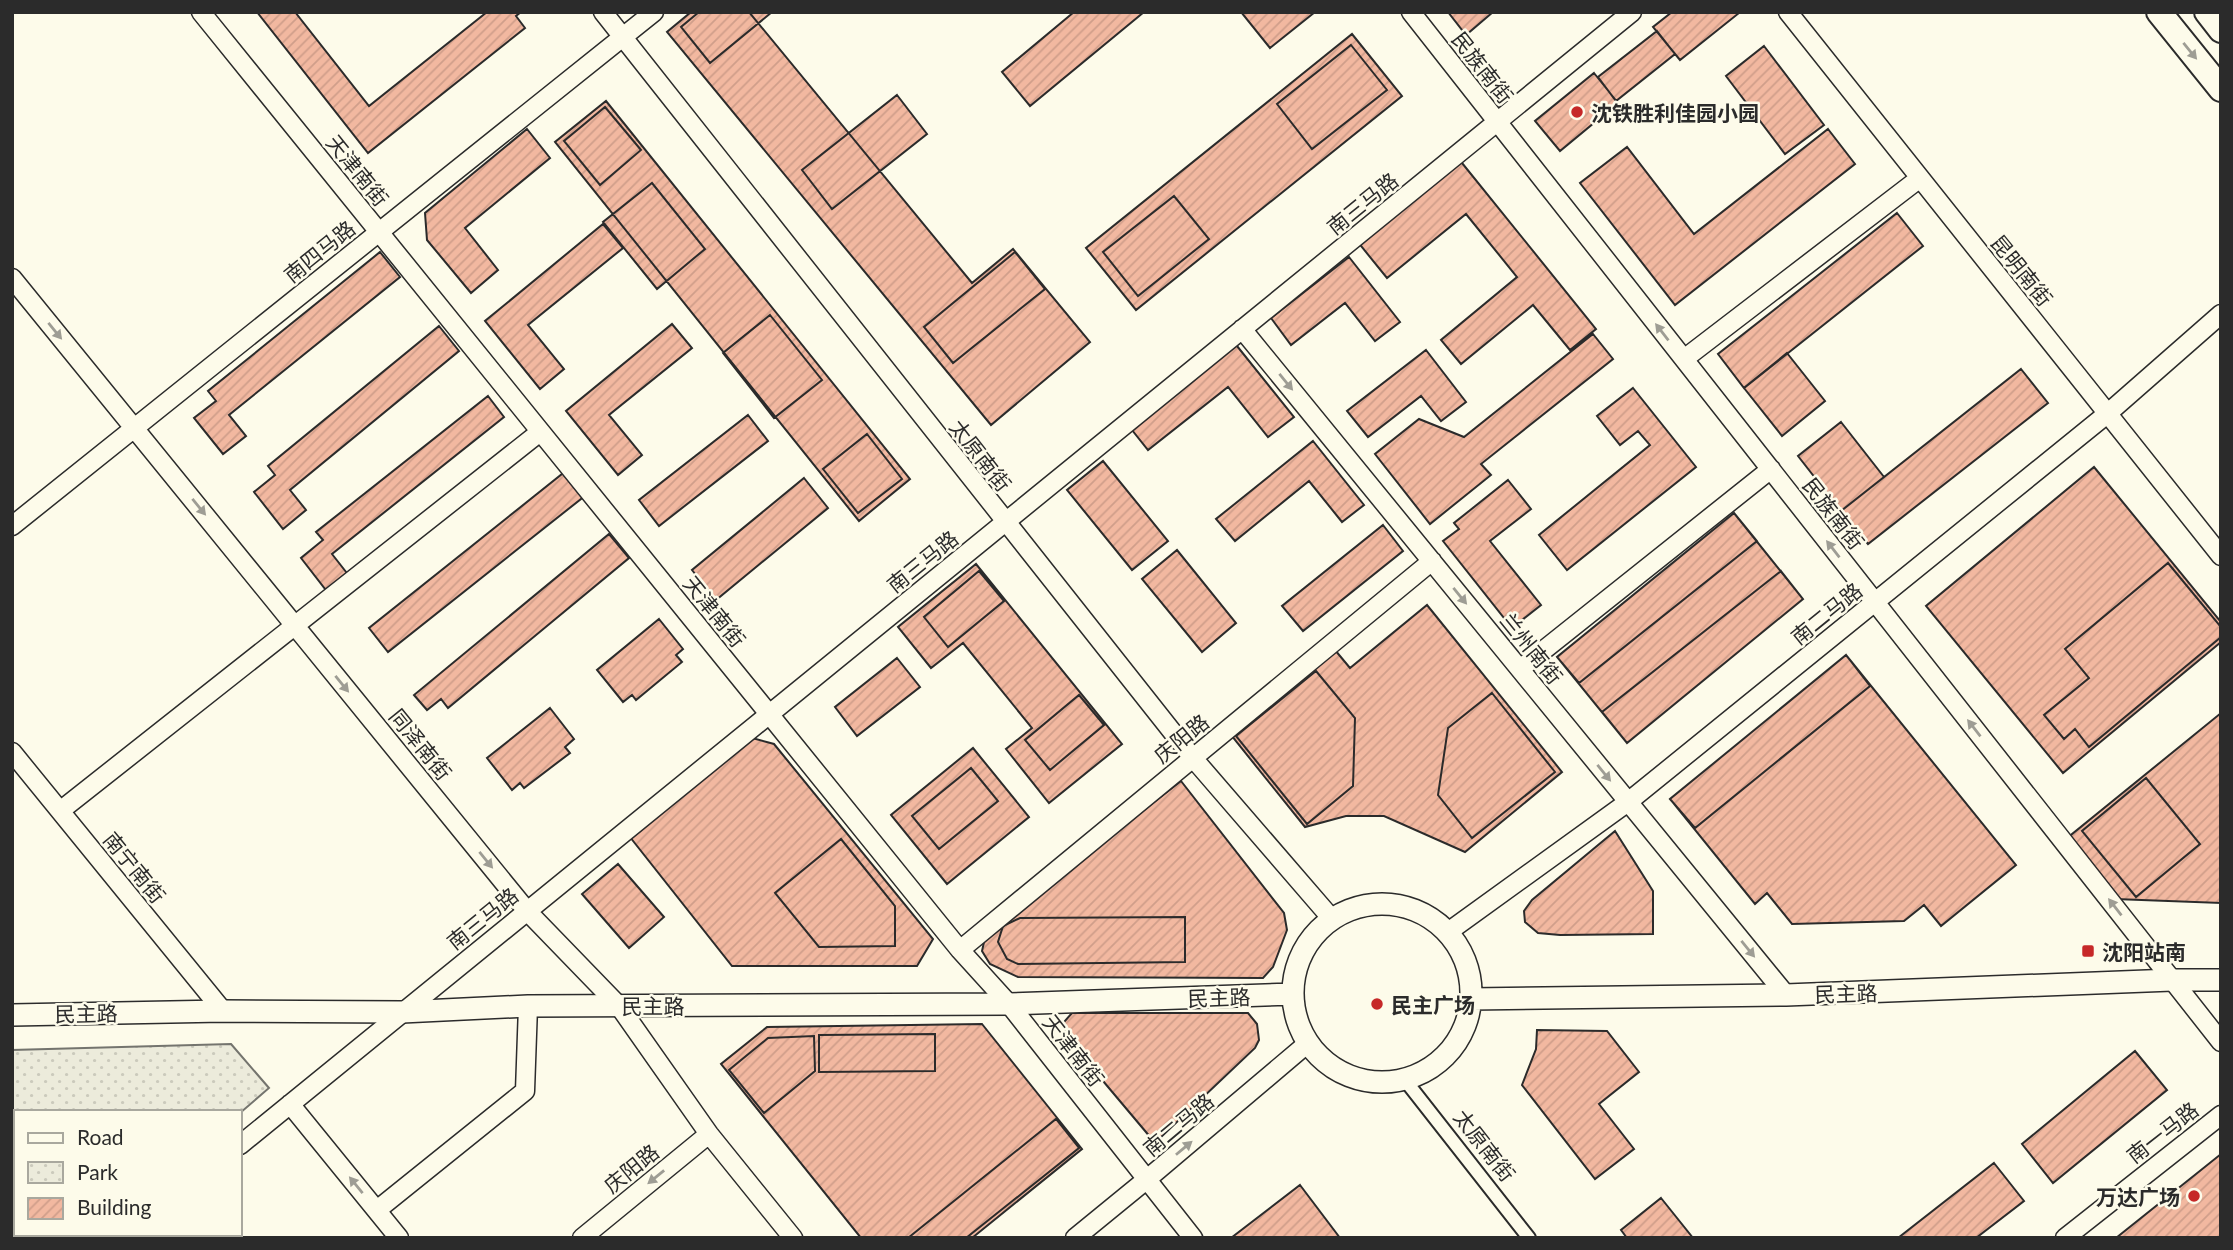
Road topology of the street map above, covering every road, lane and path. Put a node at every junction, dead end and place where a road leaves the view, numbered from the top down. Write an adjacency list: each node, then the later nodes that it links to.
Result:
1 (201, 12): 14 (street, 天津南街)
2 (603, 12): 10 (street, 太原南街)
3 (654, 12): 10 (street, 南四马路)
4 (1411, 12): 12 (street, 民族南街)
5 (1632, 12): 12 (street, 南三马路)
6 (1788, 12): 13 (street, 昆明南街)
7 (2159, 12): 11 (main road, one-way to 11)
8 (2207, 12): 9 (main road)
9 (2221, 30)
10 (623, 37): 14 (street, 南四马路); 23 (street, 太原南街)
11 (2221, 89)
12 (1497, 122): 17 (street, 南三马路); 18 (street, 民族南街, one-way to 12)
13 (1920, 178): 18 (street); 19 (street, 昆明南街)
14 (379, 232): 20 (street, 南四马路); 21 (street, 天津南街)
15 (12, 278): 20 (street, 同泽南街, one-way to 20)
16 (2221, 314): 19 (street, 南二马路)
17 (1242, 329): 23 (street, 南三马路); 26 (street, 兰州南街, one-way to 26)
18 (1684, 359): 22 (street, 民族南街)
19 (2107, 414): 25 (street, 昆明南街); 27 (street, 南二马路)
20 (134, 428): 24 (street, 南四马路); 28 (street, 同泽南街, one-way to 28)
21 (541, 432): 28 (street); 30 (street, 天津南街)
22 (1771, 469): 27 (street, 民族南街, one-way to 22); 29 (street)
23 (1006, 522): 30 (street, 南三马路); 32 (street, 太原南街)
24 (12, 526)
25 (2221, 556)
26 (1432, 561): 29 (street, 兰州南街, one-way to 29); 32 (street, 庆阳路)
27 (1875, 602): 33 (street, 南二马路); 39 (street, 民族南街, one-way to 27)
28 (295, 625): 34 (street); 35 (street, 同泽南街, one-way to 35)
29 (1520, 669): 33 (street, 兰州南街, one-way to 33)
30 (769, 714): 35 (street, 南三马路); 38 (street, 天津南街)
31 (12, 752): 34 (street, 南宁南街)
32 (1193, 758): 36 (street, 太原南街); 38 (street, 庆阳路)
33 (1628, 802): 37 (street, 南二马路); 42 (street, 兰州南街, one-way to 42)
34 (61, 811): 47 (street, 南宁南街)
35 (527, 911): 46 (street, 同泽南街); 48 (street, 南三马路)
36 (1332, 919): 37 (street); 41 (street)
37 (1448, 932): 43 (street)
38 (960, 950): 44 (street, 天津南街)
39 (2172, 980): 40 (street, 民主路); 42 (street, 民主路); 50 (street, 民族南街)
40 (2221, 980)
41 (1293, 994): 44 (street, 民主路); 51 (street)
42 (1786, 995): 43 (street, 民主路)
43 (1472, 999): 52 (street)
44 (1009, 1004): 46 (street, 民主路); 57 (street, 天津南街)
45 (528, 1006): 46 (street, 民主路); 48 (street, 民主路); 58 (street)
46 (619, 1006): 55 (street, 同泽南街)
47 (223, 1011): 48 (street, 民主路); 49 (street, 民主路)
48 (402, 1012): 53 (street, 南三马路)
49 (12, 1015)
50 (2221, 1042)
51 (1308, 1043): 52 (street); 57 (street, 南二马路, one-way to 51)
52 (1405, 1080): 64 (street, 太原南街)
53 (290, 1104): 56 (street, 南三马路); 58 (street, one-way to 53)
54 (2221, 1115): 65 (street, 南一马路)
55 (709, 1134): 60 (street, 庆阳路, one-way to 60); 61 (street, 同泽南街)
56 (242, 1143)
57 (1146, 1181): 62 (street, 南二马路); 63 (street, 天津南街)
58 (376, 1210): 59 (street)
59 (399, 1238)
60 (582, 1238)
61 (793, 1238)
62 (1075, 1238)
63 (1193, 1238)
64 (1529, 1238)
65 (2065, 1238)

